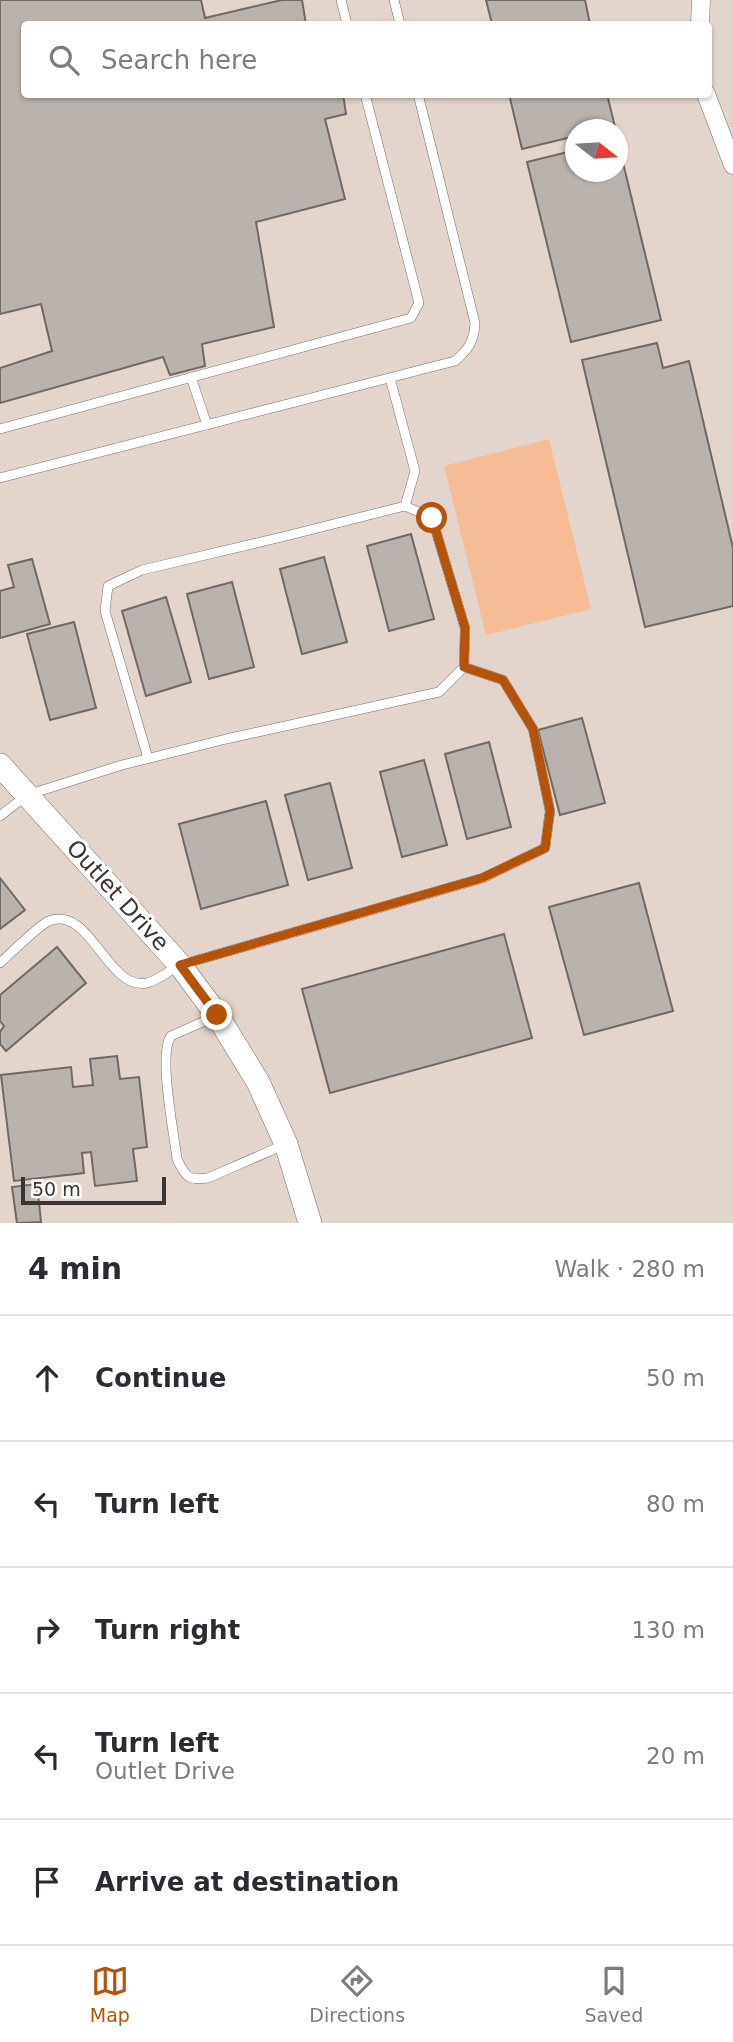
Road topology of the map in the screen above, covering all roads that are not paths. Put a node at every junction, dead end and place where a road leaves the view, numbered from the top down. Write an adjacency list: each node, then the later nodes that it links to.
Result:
1 (341, 0): 4 (lane)
2 (394, 0): 5 (lane)
3 (701, 0): 6 (street)
4 (346, 21)
5 (399, 21)
6 (700, 21)
7 (366, 98): 11 (lane)
8 (419, 98): 12 (lane)
9 (708, 98): 10 (street)
10 (733, 165)
11 (191, 377): 13 (lane); 14 (lane)
12 (390, 378): 13 (lane); 16 (lane)
13 (207, 425): 15 (lane)
14 (0, 429)
15 (0, 478)
16 (405, 506): 17 (lane); 18 (lane)
17 (464, 667): 18 (lane); 23 (lane)
18 (148, 758): 20 (lane)
19 (0, 765): 20 (street, Outlet Drive)
20 (27, 795): 21 (lane); 23 (street, Outlet Drive)
21 (0, 816)
22 (0, 963): 23 (lane)
23 (180, 965): 24 (street, Outlet Drive)
24 (217, 1015): 25 (street, Outlet Drive); 25 (lane)
25 (286, 1144): 26 (street, Outlet Drive)
26 (310, 1223)

